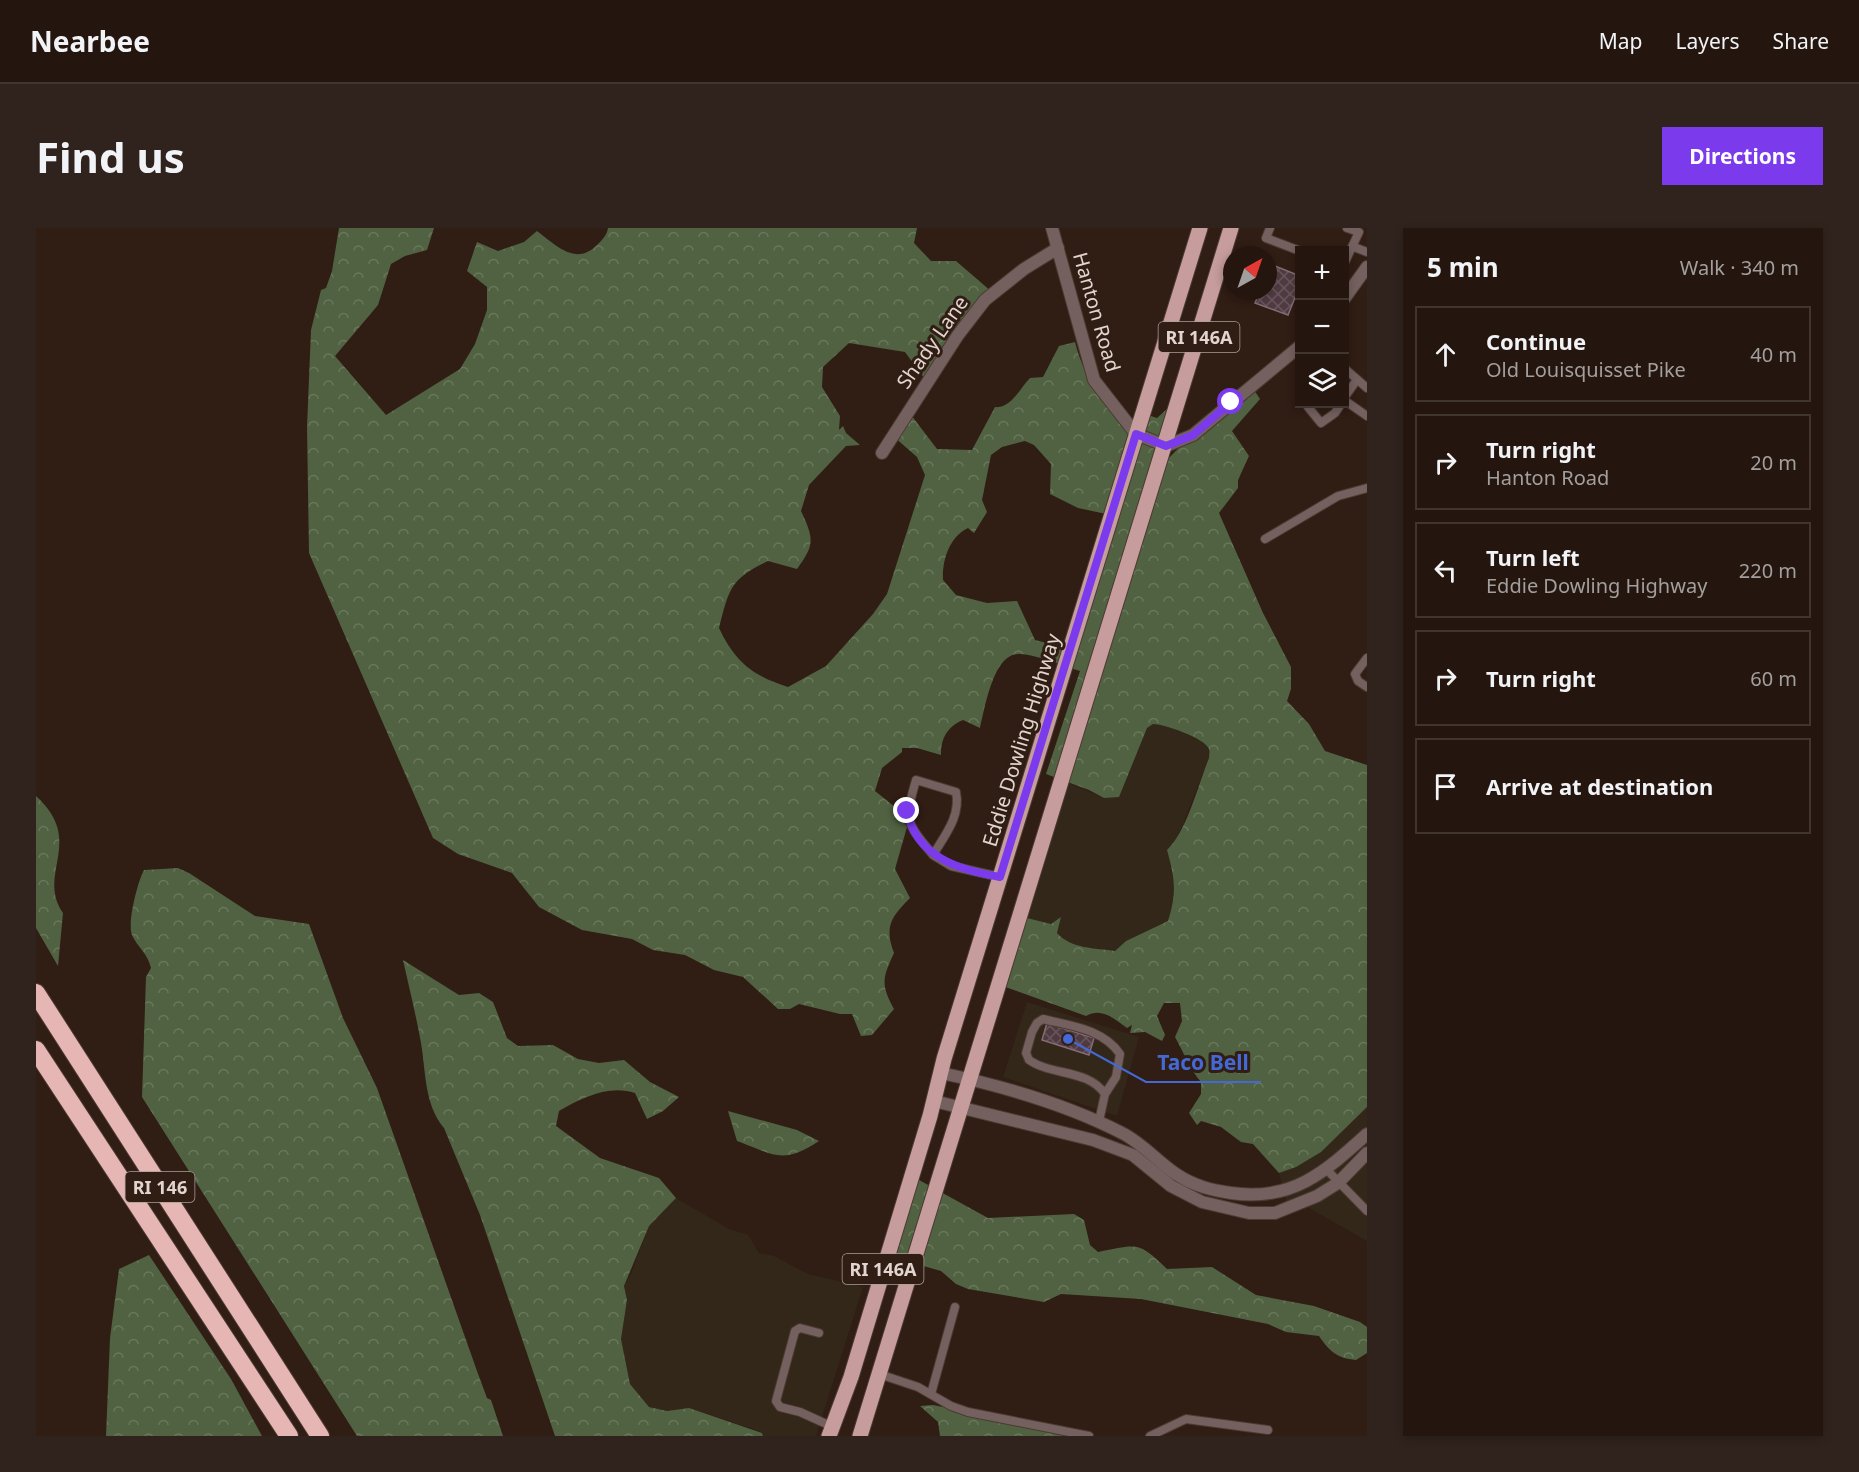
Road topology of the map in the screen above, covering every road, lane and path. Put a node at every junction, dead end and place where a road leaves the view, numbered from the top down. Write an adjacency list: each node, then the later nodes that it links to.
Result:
1 (1052, 228): 7 (street, Hanton Road)
2 (1200, 228): 22 (main road, Eddie Dowling Highway / RI 146A)
3 (1231, 228): 23 (main road, RI 146A)
4 (1270, 228): 8 (lane)
5 (1347, 228): 6 (lane)
6 (1354, 247): 9 (lane); 10 (lane)
7 (1058, 248): 22 (street, Hanton Road); 24 (street, Shady Lane)
8 (1295, 249)
9 (1367, 252)
10 (1349, 256)
11 (1367, 267): 12 (street)
12 (1349, 292)
13 (1295, 353): 23 (street)
14 (1349, 373): 15 (lane)
15 (1356, 381): 16 (lane); 17 (lane)
16 (1367, 388)
17 (1349, 392)
18 (1349, 403): 21 (lane)
19 (1309, 408): 20 (lane)
20 (1338, 408)
21 (1367, 416)
22 (1136, 434): 23 (street); 30 (main road, Eddie Dowling Highway / RI 146A)
23 (1166, 446): 34 (main road, RI 146A)
24 (882, 453)
25 (1367, 488): 26 (lane)
26 (1264, 539)
27 (1367, 657): 28 (lane)
28 (1367, 687)
29 (933, 855): 29 (lane); 30 (lane)
30 (1000, 877): 33 (main road, Eddie Dowling Highway / RI 146A)
31 (36, 993): 48 (highway, RI 146)
32 (36, 1050): 52 (highway, RI 146)
33 (941, 1073): 34 (street); 36 (main road, Eddie Dowling Highway / RI 146A)
34 (971, 1080): 37 (main road, RI 146A); 38 (street)
35 (1105, 1094): 35 (lane); 38 (lane)
36 (934, 1101): 37 (street); 51 (main road, Eddie Dowling Highway / RI 146A)
37 (962, 1106): 40 (street); 47 (main road, RI 146A)
38 (1099, 1121): 40 (street); 42 (street)
39 (1367, 1134): 42 (street)
40 (1093, 1140): 43 (street)
41 (1367, 1153): 43 (street)
42 (1327, 1170): 43 (lane)
43 (1338, 1182): 44 (lane)
44 (1367, 1210)
45 (955, 1307): 49 (lane)
46 (819, 1333): 51 (lane)
47 (879, 1374): 49 (lane); 55 (main road, RI 146A)
48 (285, 1381): 53 (highway, RI 146); 54 (highway)
49 (931, 1394): 56 (lane)
50 (1268, 1430): 57 (lane)
51 (831, 1431)
52 (287, 1436)
53 (320, 1436)
54 (333, 1436)
55 (860, 1436)
56 (1089, 1436)
57 (1150, 1436)

